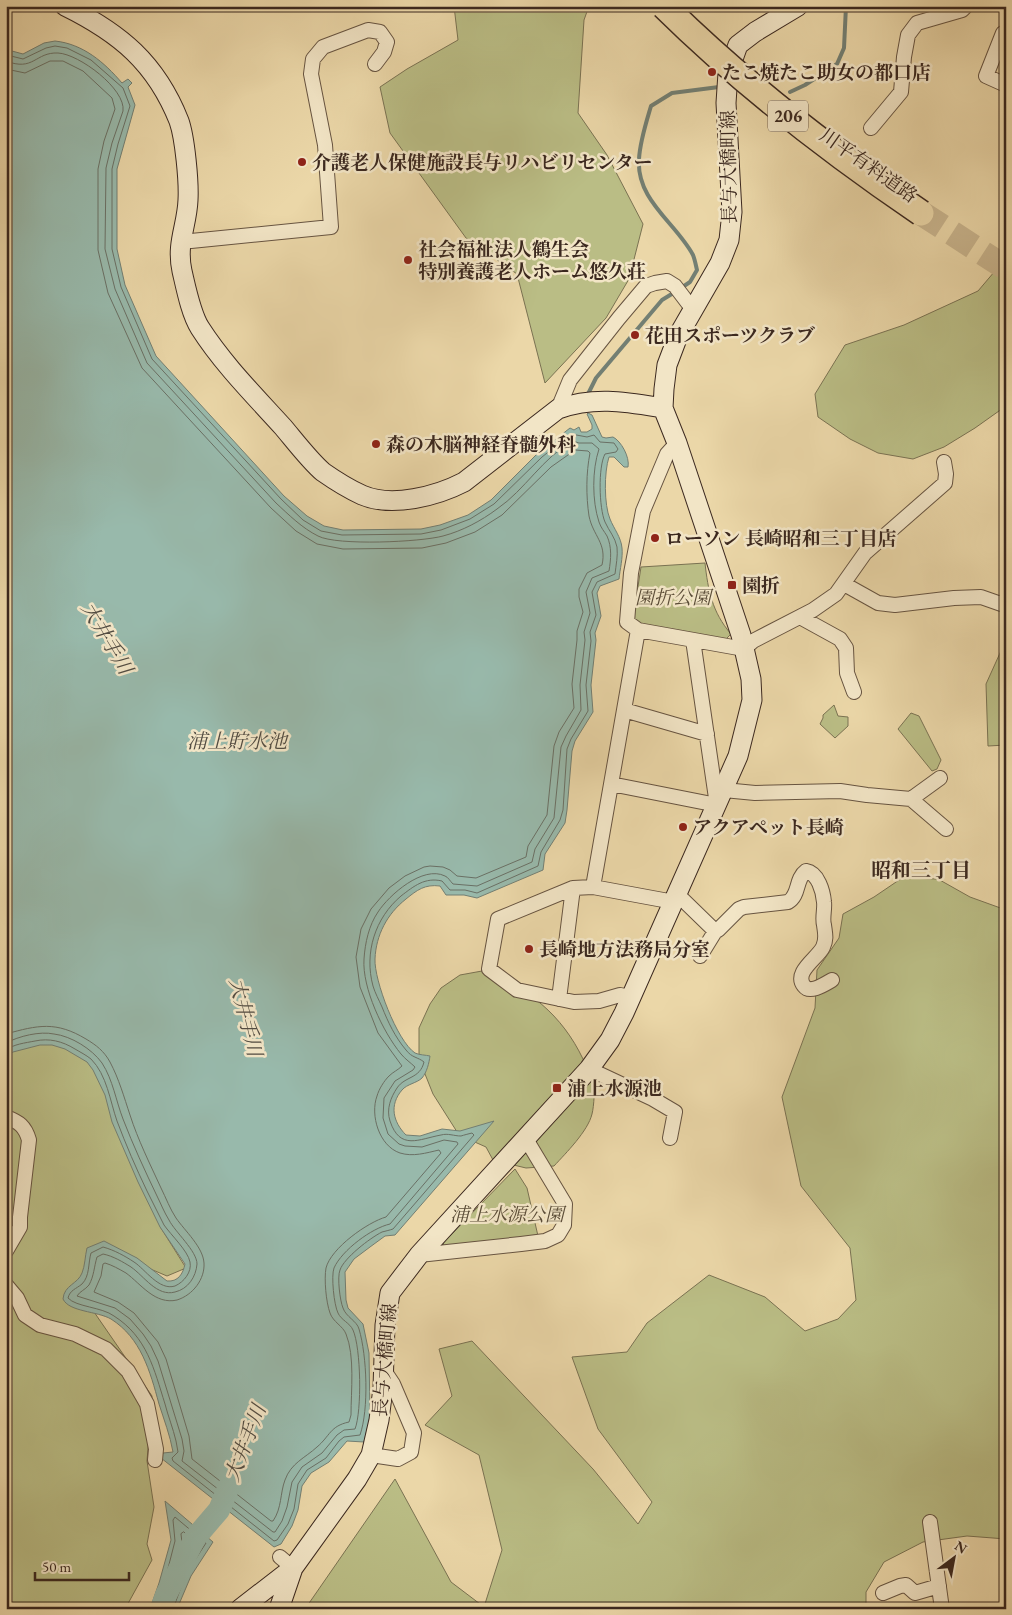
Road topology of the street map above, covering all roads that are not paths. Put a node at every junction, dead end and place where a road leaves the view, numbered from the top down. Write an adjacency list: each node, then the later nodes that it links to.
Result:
1 (664, 6): 2 (highway, 川平有料道路 / 206, bridge)
2 (675, 6)
3 (798, 6): 11 (main road, 長与大橋町線)
4 (966, 6): 9 (street)
5 (68, 7): 10 (main road)
6 (1006, 34): 8 (street)
7 (375, 64): 10 (street)
8 (1006, 85)
9 (871, 128)
10 (181, 242): 13 (main road)
11 (684, 298): 12 (main road, 長与大橋町線); 13 (street)
12 (663, 408): 13 (main road); 14 (main road, 長与大橋町線)
13 (558, 409)
14 (677, 443): 19 (street); 21 (main road, 長与大橋町線)
15 (944, 462): 16 (street)
16 (844, 584): 17 (street); 18 (street)
17 (1006, 600)
18 (800, 616): 21 (street); 22 (street)
19 (638, 630): 20 (street); 23 (street)
20 (693, 640): 21 (street); 24 (street)
21 (744, 649): 27 (main road, 長与大橋町線)
22 (854, 692)
23 (624, 710): 24 (street); 26 (street)
24 (707, 734): 27 (street)
25 (940, 778): 28 (street)
26 (611, 784): 27 (street); 30 (street)
27 (720, 798): 28 (street); 32 (main road, 長与大橋町線)
28 (911, 799): 29 (street)
29 (946, 828)
30 (593, 887): 31 (street); 32 (street)
31 (573, 888): 37 (street); 37 (street)
32 (676, 898): 33 (street); 36 (main road, 長与大橋町線)
33 (716, 930): 34 (street); 35 (street)
34 (700, 956)
35 (832, 980)
36 (631, 997): 37 (street); 38 (main road, 長与大橋町線)
37 (559, 999)
38 (589, 1068): 40 (street); 41 (main road, 長与大橋町線)
39 (6, 1117): 42 (street)
40 (670, 1138)
41 (526, 1139): 43 (main road, 長与大橋町線); 43 (street)
42 (6, 1251)
43 (419, 1255): 45 (main road, 長与大橋町線)
44 (6, 1285): 47 (street)
45 (383, 1369): 46 (main road, 長与大橋町線); 46 (street)
46 (371, 1455): 49 (main road, 長与大橋町線)
47 (155, 1460)
48 (930, 1522): 50 (street)
49 (286, 1562): 52 (main road, 長与大橋町線); 53 (main road)
50 (939, 1586): 51 (street); 54 (street)
51 (883, 1593)
52 (250, 1605)
53 (279, 1609)
54 (942, 1609)

